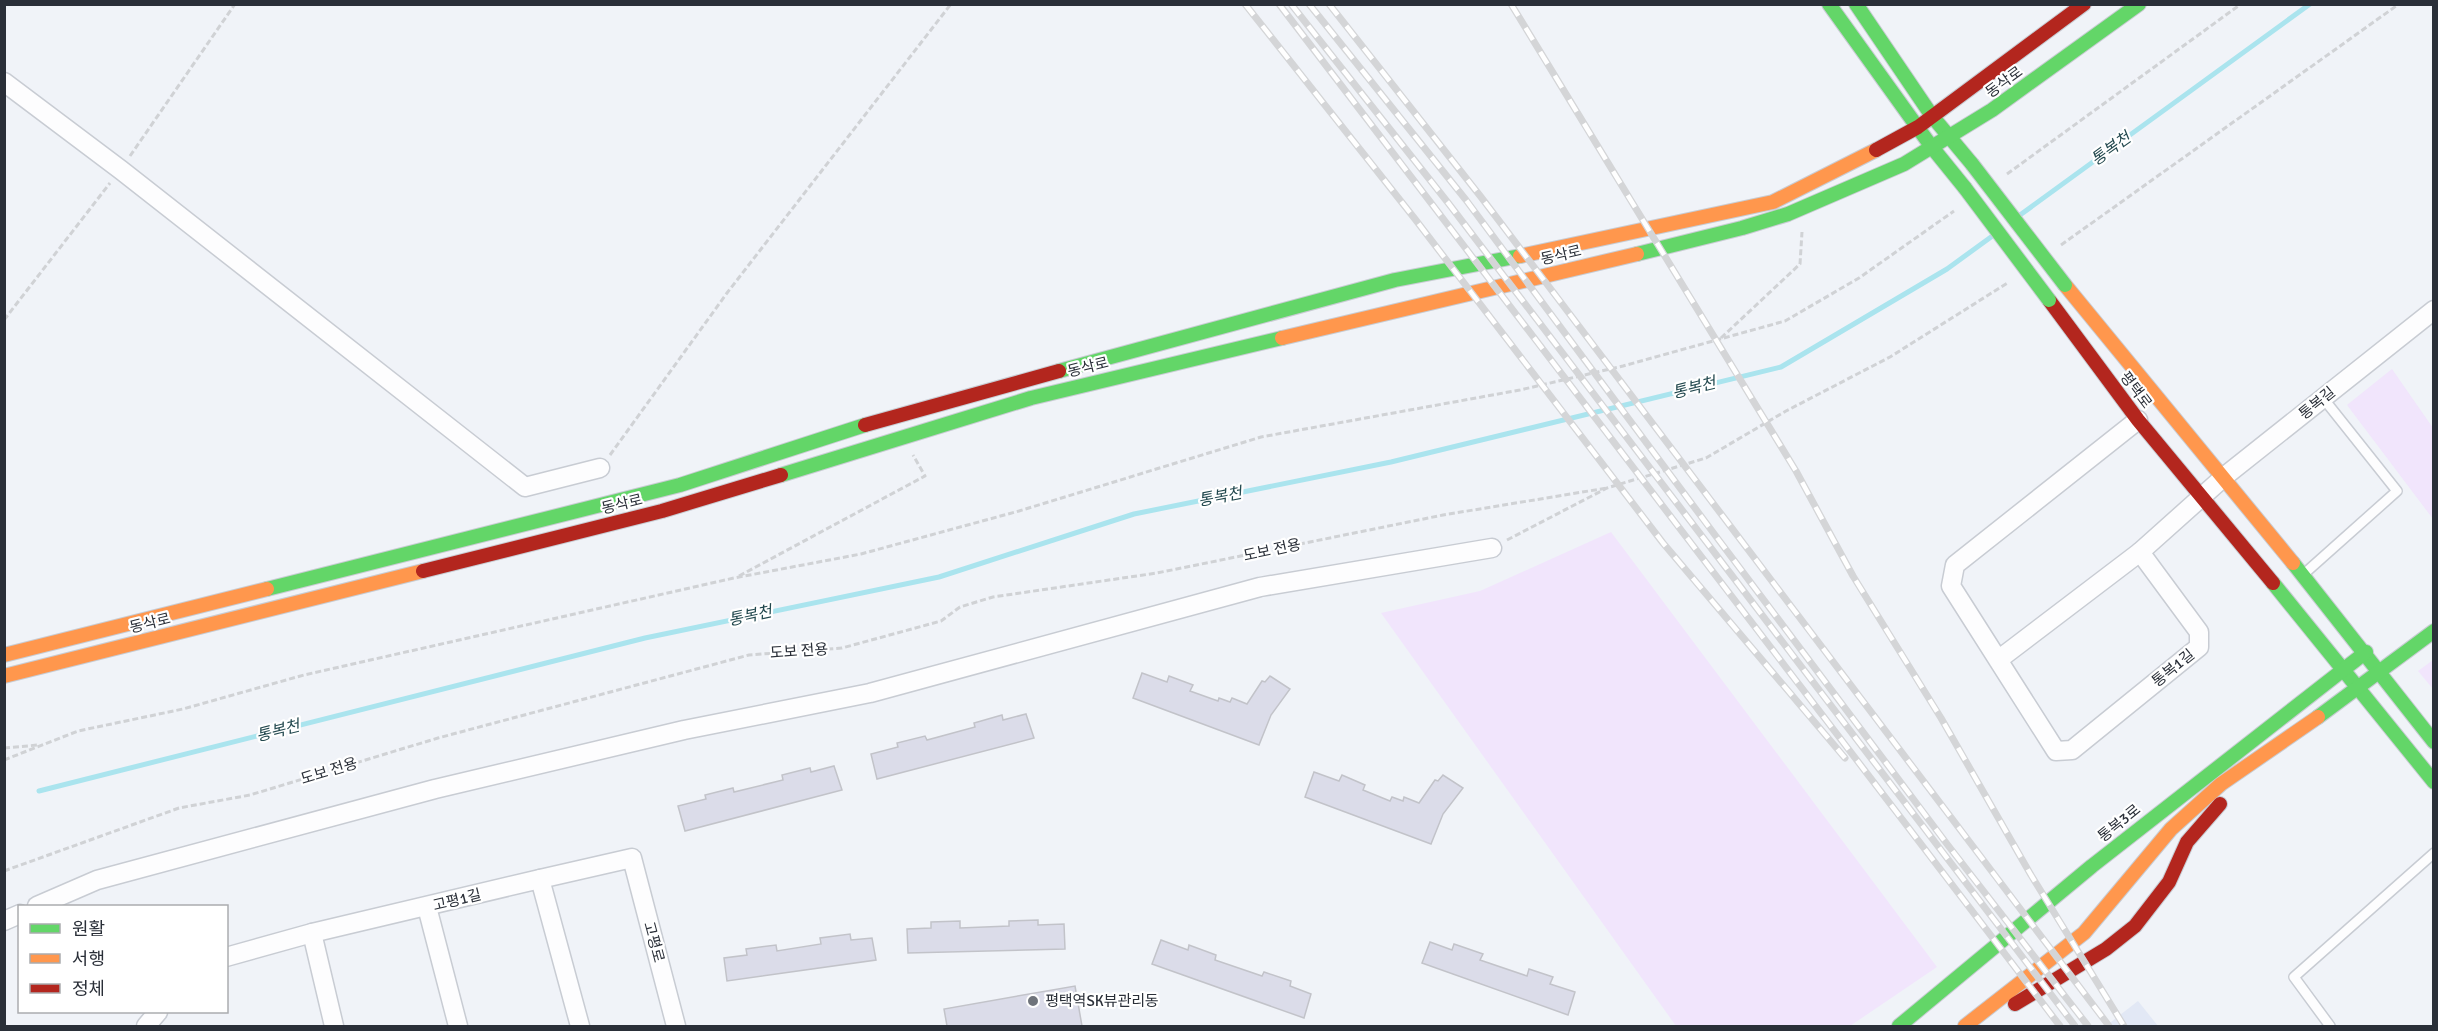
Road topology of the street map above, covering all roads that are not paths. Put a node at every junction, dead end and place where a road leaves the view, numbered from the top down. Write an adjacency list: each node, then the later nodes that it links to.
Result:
1 (1829, 4): 7 (street, 평택로)
2 (1856, 4): 6 (street, 평택로)
3 (2084, 4): 6 (street, 동삭로)
4 (2139, 4): 8 (street, 동삭로)
5 (4, 82): 13 (street)
6 (1932, 116): 7 (street, 동삭로); 8 (street, 평택로)
7 (1918, 127): 9 (street, 평택로); 21 (street, 동삭로)
8 (1949, 136): 9 (street, 동삭로); 14 (street, 평택로, bridge)
9 (1932, 146): 12 (street, 평택로, bridge); 25 (street, 동삭로)
10 (2433, 309): 11 (street, 통복길)
11 (2323, 398): 14 (street, 통복길); 18 (lane)
12 (2138, 420): 15 (street, 평택로); 22 (street, 통복1길)
13 (600, 468)
14 (2225, 476): 15 (street, 통복길); 18 (street, 평택로)
15 (2203, 498): 17 (street, 통복길); 23 (street, 평택로)
16 (1492, 548): 37 (street)
17 (2140, 552): 22 (street); 22 (street, 통복1길)
18 (2304, 575): 20 (street, 평택로)
19 (2433, 631): 24 (street)
20 (2366, 652): 23 (street, 통복3로); 24 (street, 평택로)
21 (4, 654)
22 (1998, 660)
23 (2344, 669): 26 (street, 평택로); 49 (street, 통복3로)
24 (2379, 670): 26 (street); 30 (street, 평택로)
25 (4, 676)
26 (2359, 687): 29 (street, 평택로); 50 (street)
27 (2358, 714): 29 (street)
28 (2331, 724): 31 (street)
29 (2395, 734): 32 (street, 평택로)
30 (2433, 742)
31 (2294, 750)
32 (2433, 782)
33 (2231, 796): 51 (street)
34 (2433, 853): 52 (lane)
35 (632, 858): 36 (street, 고평1길); 48 (street, 고평로)
36 (540, 879): 38 (street, 고평1길); 47 (street)
37 (38, 905)
38 (427, 907): 41 (street, 고평1길); 46 (street)
39 (18, 915): 40 (street)
40 (4, 921)
41 (312, 933): 42 (street, 고평1길); 45 (street)
42 (228, 956)
43 (156, 1013): 44 (street)
44 (146, 1026)
45 (334, 1026)
46 (458, 1026)
47 (580, 1026)
48 (676, 1026)
49 (1899, 1026)
50 (1965, 1026)
51 (1973, 1026)
52 (2330, 1026)

